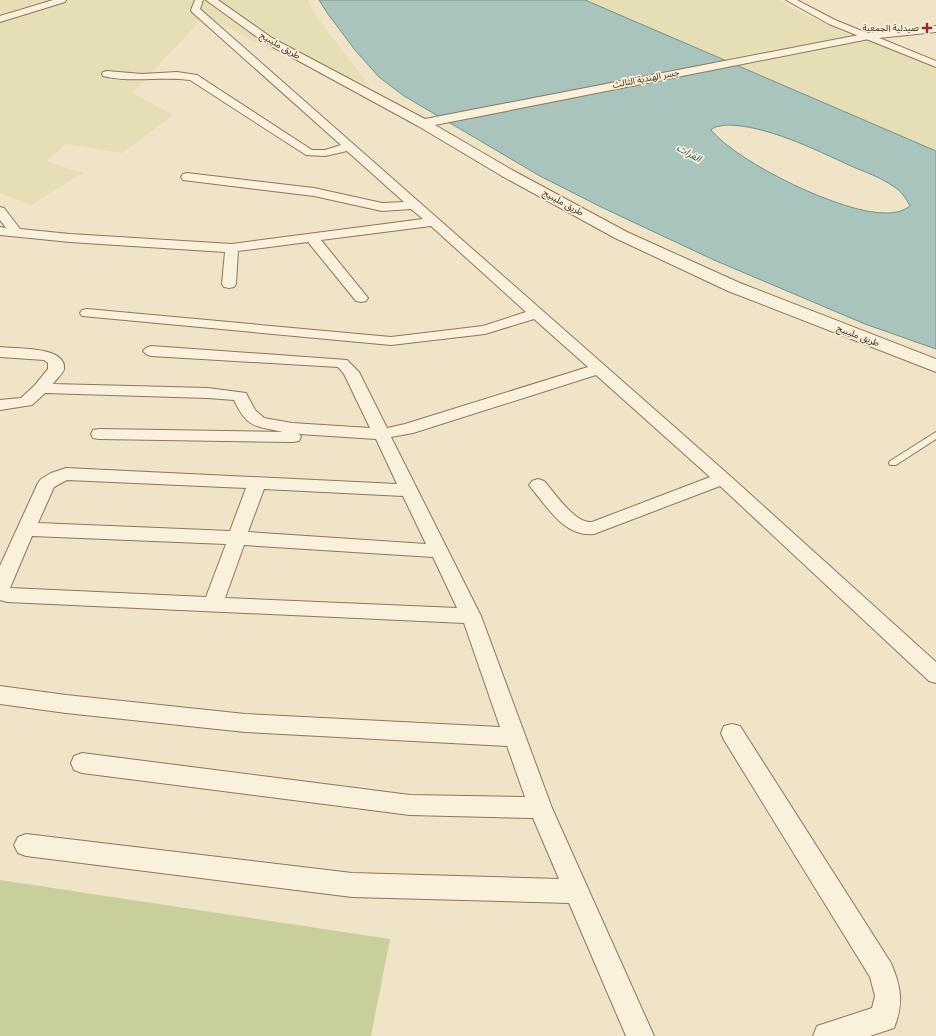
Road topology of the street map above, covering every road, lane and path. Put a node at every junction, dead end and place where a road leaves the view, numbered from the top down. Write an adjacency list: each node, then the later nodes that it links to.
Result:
1 (62, 0): 5 (street)
2 (199, 0): 11 (street)
3 (210, 0): 10 (street, طريق مليبيج)
4 (790, 0): 7 (street)
5 (0, 19)
6 (936, 29): 7 (street, جسر الهندية الثالث)
7 (869, 36): 8 (street); 10 (street, جسر الهندية الثالث)
8 (936, 64)
9 (107, 74): 11 (street)
10 (423, 123): 26 (street, طريق مليبيج)
11 (348, 147): 13 (street)
12 (187, 177): 13 (street)
13 (414, 205): 15 (street)
14 (0, 212): 17 (street)
15 (433, 222): 18 (street); 23 (street)
16 (0, 232): 17 (street)
17 (16, 233): 19 (street)
18 (311, 237): 19 (street); 21 (street)
19 (232, 248): 20 (street)
20 (229, 284)
21 (361, 298)
22 (87, 313): 23 (street)
23 (536, 313): 27 (street)
24 (151, 351): 32 (street)
25 (0, 352): 28 (street)
26 (936, 366)
27 (599, 369): 32 (street); 35 (street)
28 (41, 388): 29 (street); 30 (street)
29 (0, 405)
30 (329, 431): 31 (street); 32 (street)
31 (99, 434)
32 (382, 434): 38 (street)
33 (936, 435): 34 (lane)
34 (893, 464)
35 (723, 479): 37 (street); 45 (street)
36 (257, 483): 38 (street); 39 (street); 40 (street)
37 (538, 485)
38 (409, 490): 41 (street)
39 (26, 529): 40 (street); 42 (street)
40 (237, 538): 41 (street); 43 (street)
41 (439, 551): 44 (street)
42 (0, 591): 43 (street)
43 (213, 605): 44 (street)
44 (471, 616): 48 (street)
45 (936, 675)
46 (0, 695): 48 (street)
47 (732, 733): 54 (street)
48 (514, 737): 50 (street)
49 (82, 763): 50 (street)
50 (540, 808): 52 (street)
51 (26, 845): 52 (street)
52 (576, 891): 53 (street)
53 (640, 1036)
54 (827, 1036)

